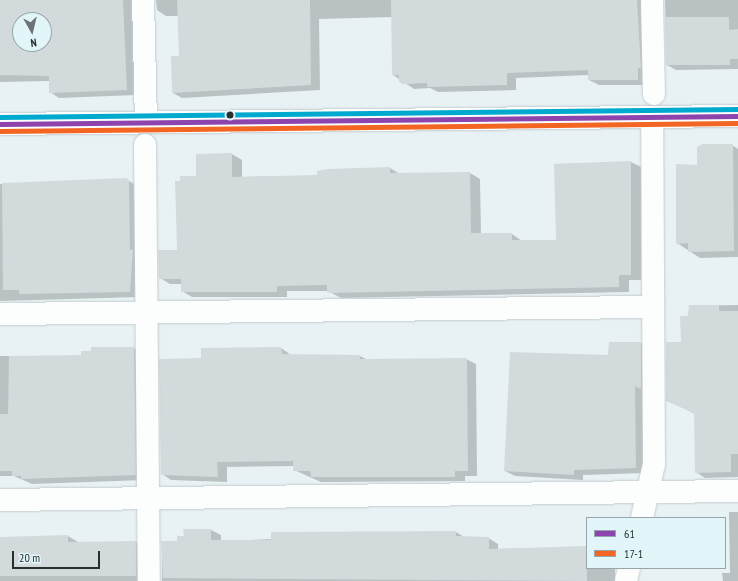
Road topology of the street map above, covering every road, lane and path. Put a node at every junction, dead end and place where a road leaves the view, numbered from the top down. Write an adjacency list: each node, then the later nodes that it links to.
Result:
1 (144, 0): 6 (street)
2 (652, 0): 3 (street)
3 (654, 94)
4 (738, 116): 5 (street)
5 (652, 117): 6 (street); 9 (street)
6 (146, 122): 7 (street)
7 (0, 124)
8 (145, 145): 10 (street)
9 (651, 307): 10 (street); 13 (street)
10 (148, 313): 11 (street); 14 (street)
11 (0, 314)
12 (738, 491): 13 (street)
13 (648, 492): 14 (street); 16 (street)
14 (149, 498): 15 (street); 18 (street)
15 (0, 500)
16 (642, 517)
17 (629, 569): 19 (street)
18 (150, 581)
19 (626, 581)

